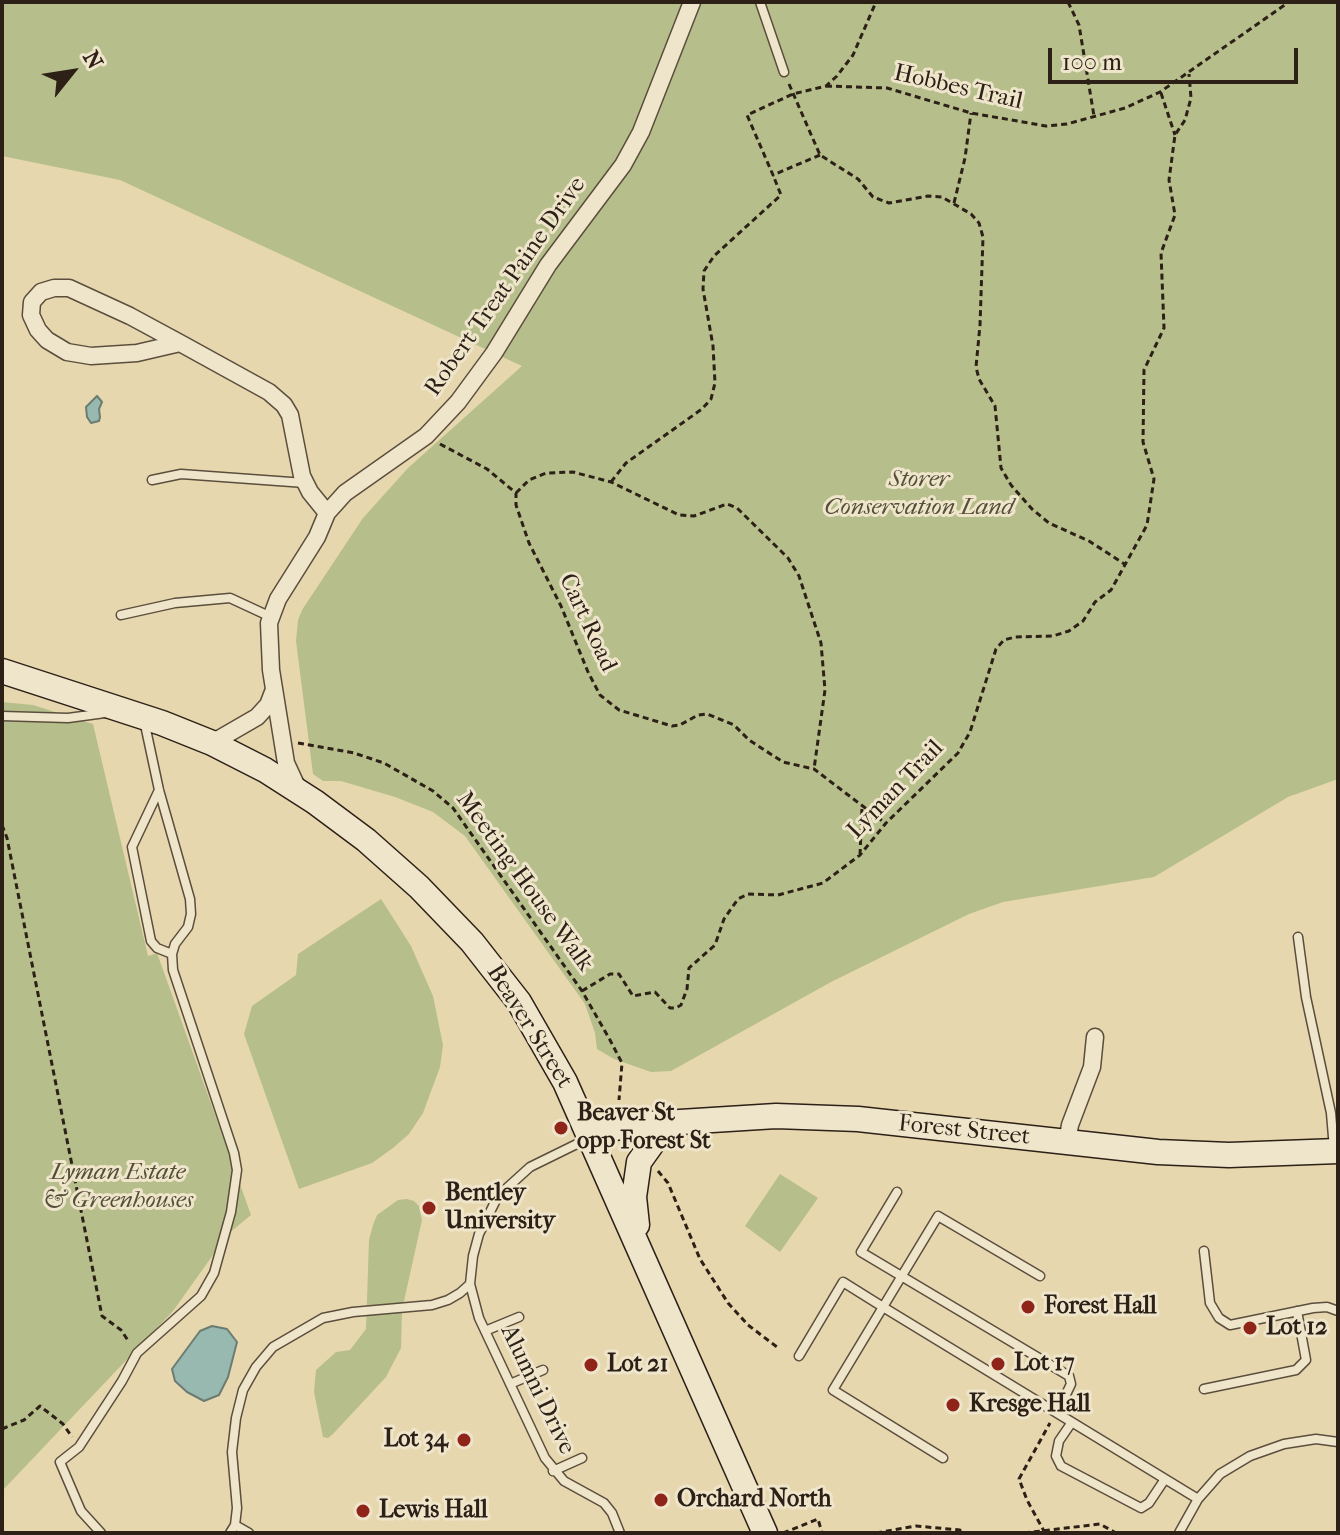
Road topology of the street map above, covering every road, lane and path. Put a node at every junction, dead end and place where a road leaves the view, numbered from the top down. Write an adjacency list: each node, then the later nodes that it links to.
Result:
1 (692, 2): 18 (street, Robert Treat Paine Drive)
2 (760, 2): 6 (lane)
3 (876, 2): 8 (path)
4 (1068, 2): 12 (path)
5 (1289, 2): 7 (path, Hobbes Trail)
6 (784, 72)
7 (1189, 74): 9 (path, Hobbes Trail); 13 (path, Lyman Trail)
8 (826, 86): 10 (path, Hobbes Trail); 11 (path, Hobbes Trail)
9 (1160, 92): 12 (path, Hobbes Trail); 13 (path, Lyman Trail)
10 (793, 94): 14 (path); 15 (path, Hobbes Trail)
11 (971, 113): 12 (path, Hobbes Trail); 16 (path)
12 (1094, 116)
13 (1175, 135): 24 (path, Lyman Trail)
14 (820, 155): 15 (path); 16 (path)
15 (773, 175): 20 (path)
16 (954, 203): 24 (path)
17 (180, 343): 17 (street); 21 (street)
18 (426, 436): 22 (path); 23 (street, Robert Treat Paine Drive)
19 (152, 480): 21 (lane)
20 (611, 482): 22 (path); 33 (path)
21 (305, 483): 23 (street)
22 (516, 493): 33 (path, Cart Road)
23 (327, 513): 26 (street, Robert Treat Paine Drive)
24 (1126, 565): 37 (path, Lyman Trail)
25 (121, 615): 26 (lane)
26 (272, 617): 28 (street, Robert Treat Paine Drive)
27 (2, 671): 29 (main road, Beaver Street)
28 (273, 692): 31 (street); 35 (street, Robert Treat Paine Drive)
29 (134, 712): 30 (lane); 31 (main road, Beaver Street); 34 (lane)
30 (2, 716)
31 (212, 743): 35 (main road, Beaver Street)
32 (317, 744): 42 (path, Meeting House Walk)
33 (814, 769): 36 (path, Cart Road)
34 (159, 790): 41 (lane); 41 (lane)
35 (300, 792): 46 (main road, Beaver Street)
36 (862, 806): 37 (path, Cart Road); 39 (path)
37 (886, 823): 39 (path, Lyman Trail)
38 (2, 825): 62 (path)
39 (860, 855): 42 (path, Lyman Trail)
40 (1298, 937): 48 (lane)
41 (172, 954): 62 (lane)
42 (582, 991): 44 (path, Meeting House Walk)
43 (1095, 1037): 47 (street)
44 (619, 1100)
45 (685, 1120): 46 (main road, Forest Street); 47 (main road, Forest Street); 53 (main road)
46 (591, 1137): 53 (main road, Beaver Street); 55 (lane)
47 (1067, 1143): 48 (main road, Forest Street)
48 (1336, 1151)
49 (652, 1167): 61 (path)
50 (897, 1192): 54 (lane)
51 (1204, 1251): 57 (lane)
52 (1040, 1276): 54 (lane)
53 (653, 1277): 82 (main road, Beaver Street)
54 (901, 1277): 56 (lane); 67 (lane)
55 (470, 1284): 60 (lane, Alumni Drive); 77 (lane)
56 (883, 1307): 63 (lane); 67 (lane); 73 (lane)
57 (1297, 1311): 58 (lane); 66 (lane)
58 (1338, 1311)
59 (519, 1317): 60 (lane)
60 (485, 1331): 65 (lane, Alumni Drive)
61 (777, 1347)
62 (137, 1353): 71 (lane)
63 (799, 1356)
64 (543, 1370): 65 (lane)
65 (510, 1384): 74 (lane, Alumni Drive)
66 (1204, 1389)
67 (1056, 1412): 68 (lane); 78 (path)
68 (1072, 1422): 75 (lane); 75 (lane)
69 (2, 1429): 71 (path)
70 (1338, 1442): 76 (lane)
71 (79, 1447): 79 (lane)
72 (582, 1458): 74 (lane)
73 (943, 1458)
74 (553, 1471): 81 (lane, Alumni Drive)
75 (1165, 1479): 76 (lane)
76 (1198, 1499): 89 (lane)
77 (233, 1529): 80 (lane)
78 (1044, 1532): 87 (path); 88 (path)
79 (101, 1533)
80 (249, 1533)
81 (620, 1533)
82 (765, 1533)
83 (783, 1533): 84 (path)
84 (822, 1533)
85 (876, 1533): 86 (path)
86 (960, 1533)
87 (1024, 1533)
88 (1116, 1533)
89 (1179, 1533)

